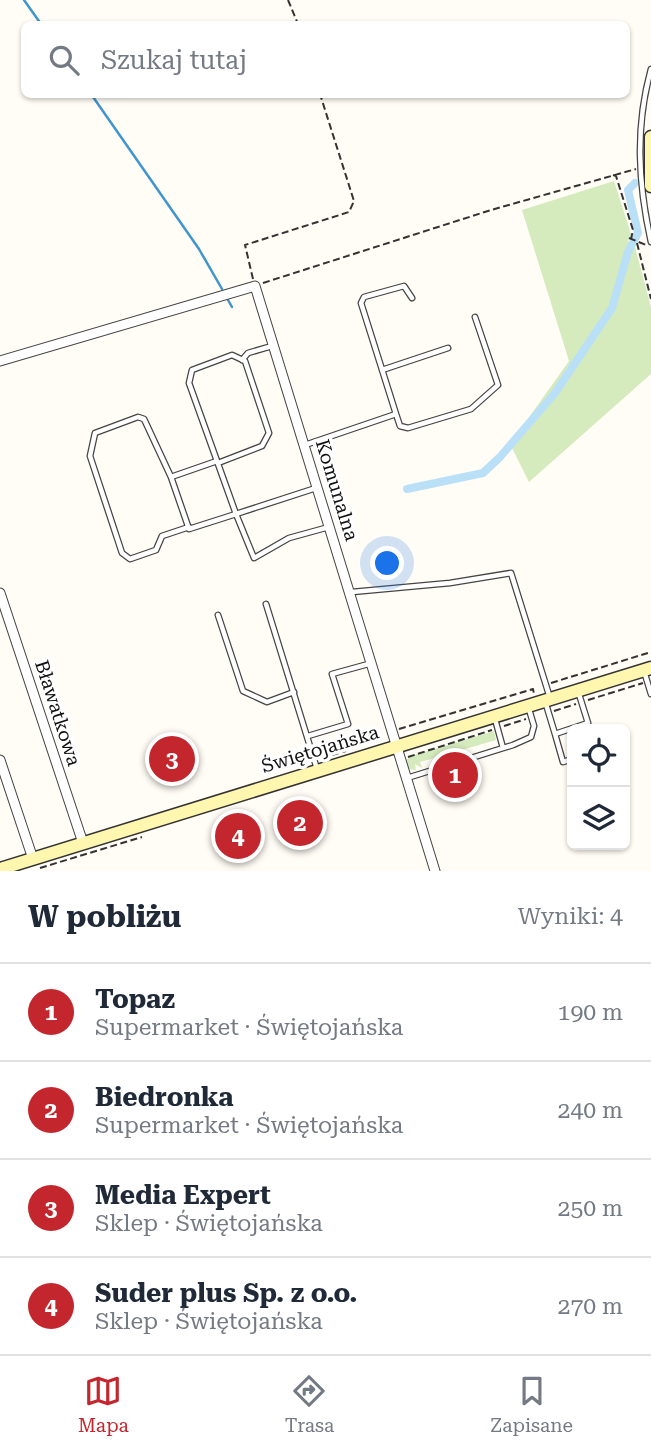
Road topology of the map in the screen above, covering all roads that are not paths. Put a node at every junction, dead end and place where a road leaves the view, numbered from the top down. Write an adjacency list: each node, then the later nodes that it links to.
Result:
1 (651, 69): 4 (lane)
2 (651, 137): 3 (street)
3 (651, 186)
4 (651, 243)
5 (412, 298): 11 (lane)
6 (475, 317): 12 (lane)
7 (274, 346): 9 (lane); 10 (street, Komunalna); 13 (street, Komunalna)
8 (448, 348): 11 (lane)
9 (242, 360): 14 (lane); 14 (lane)
10 (0, 361)
11 (382, 370): 12 (lane)
12 (396, 414): 13 (lane)
13 (304, 445): 16 (street, Komunalna)
14 (217, 462): 15 (lane); 17 (lane)
15 (171, 477): 18 (lane); 18 (lane)
16 (317, 488): 17 (lane); 19 (street, Komunalna)
17 (236, 514): 18 (lane); 19 (lane)
18 (188, 527)
19 (329, 527): 20 (street, Komunalna)
20 (352, 592): 24 (street, Komunalna); 29 (lane)
21 (0, 593): 40 (street, Bławatkowa)
22 (266, 604): 26 (lane)
23 (218, 615): 26 (lane)
24 (373, 663): 33 (lane); 34 (street, Komunalna)
25 (647, 673): 27 (lane); 28 (street, Świętojańska)
26 (294, 692): 33 (lane)
27 (651, 694)
28 (580, 696): 29 (street, Świętojańska); 31 (lane)
29 (540, 706): 30 (street, Świętojańska); 32 (lane); 35 (lane)
30 (496, 722): 34 (street, Świętojańska); 35 (lane)
31 (588, 723): 32 (lane)
32 (555, 734): 37 (lane)
33 (308, 736): 38 (lane)
34 (398, 745): 38 (street, Świętojańska); 39 (street, Komunalna)
35 (503, 748): 39 (lane)
36 (0, 760): 41 (street)
37 (567, 761)
38 (317, 769): 40 (street, Świętojańska)
39 (407, 778): 43 (street, Komunalna)
40 (83, 843): 41 (street, Świętojańska)
41 (33, 859): 42 (street, Świętojańska)
42 (0, 869)
43 (435, 871)

